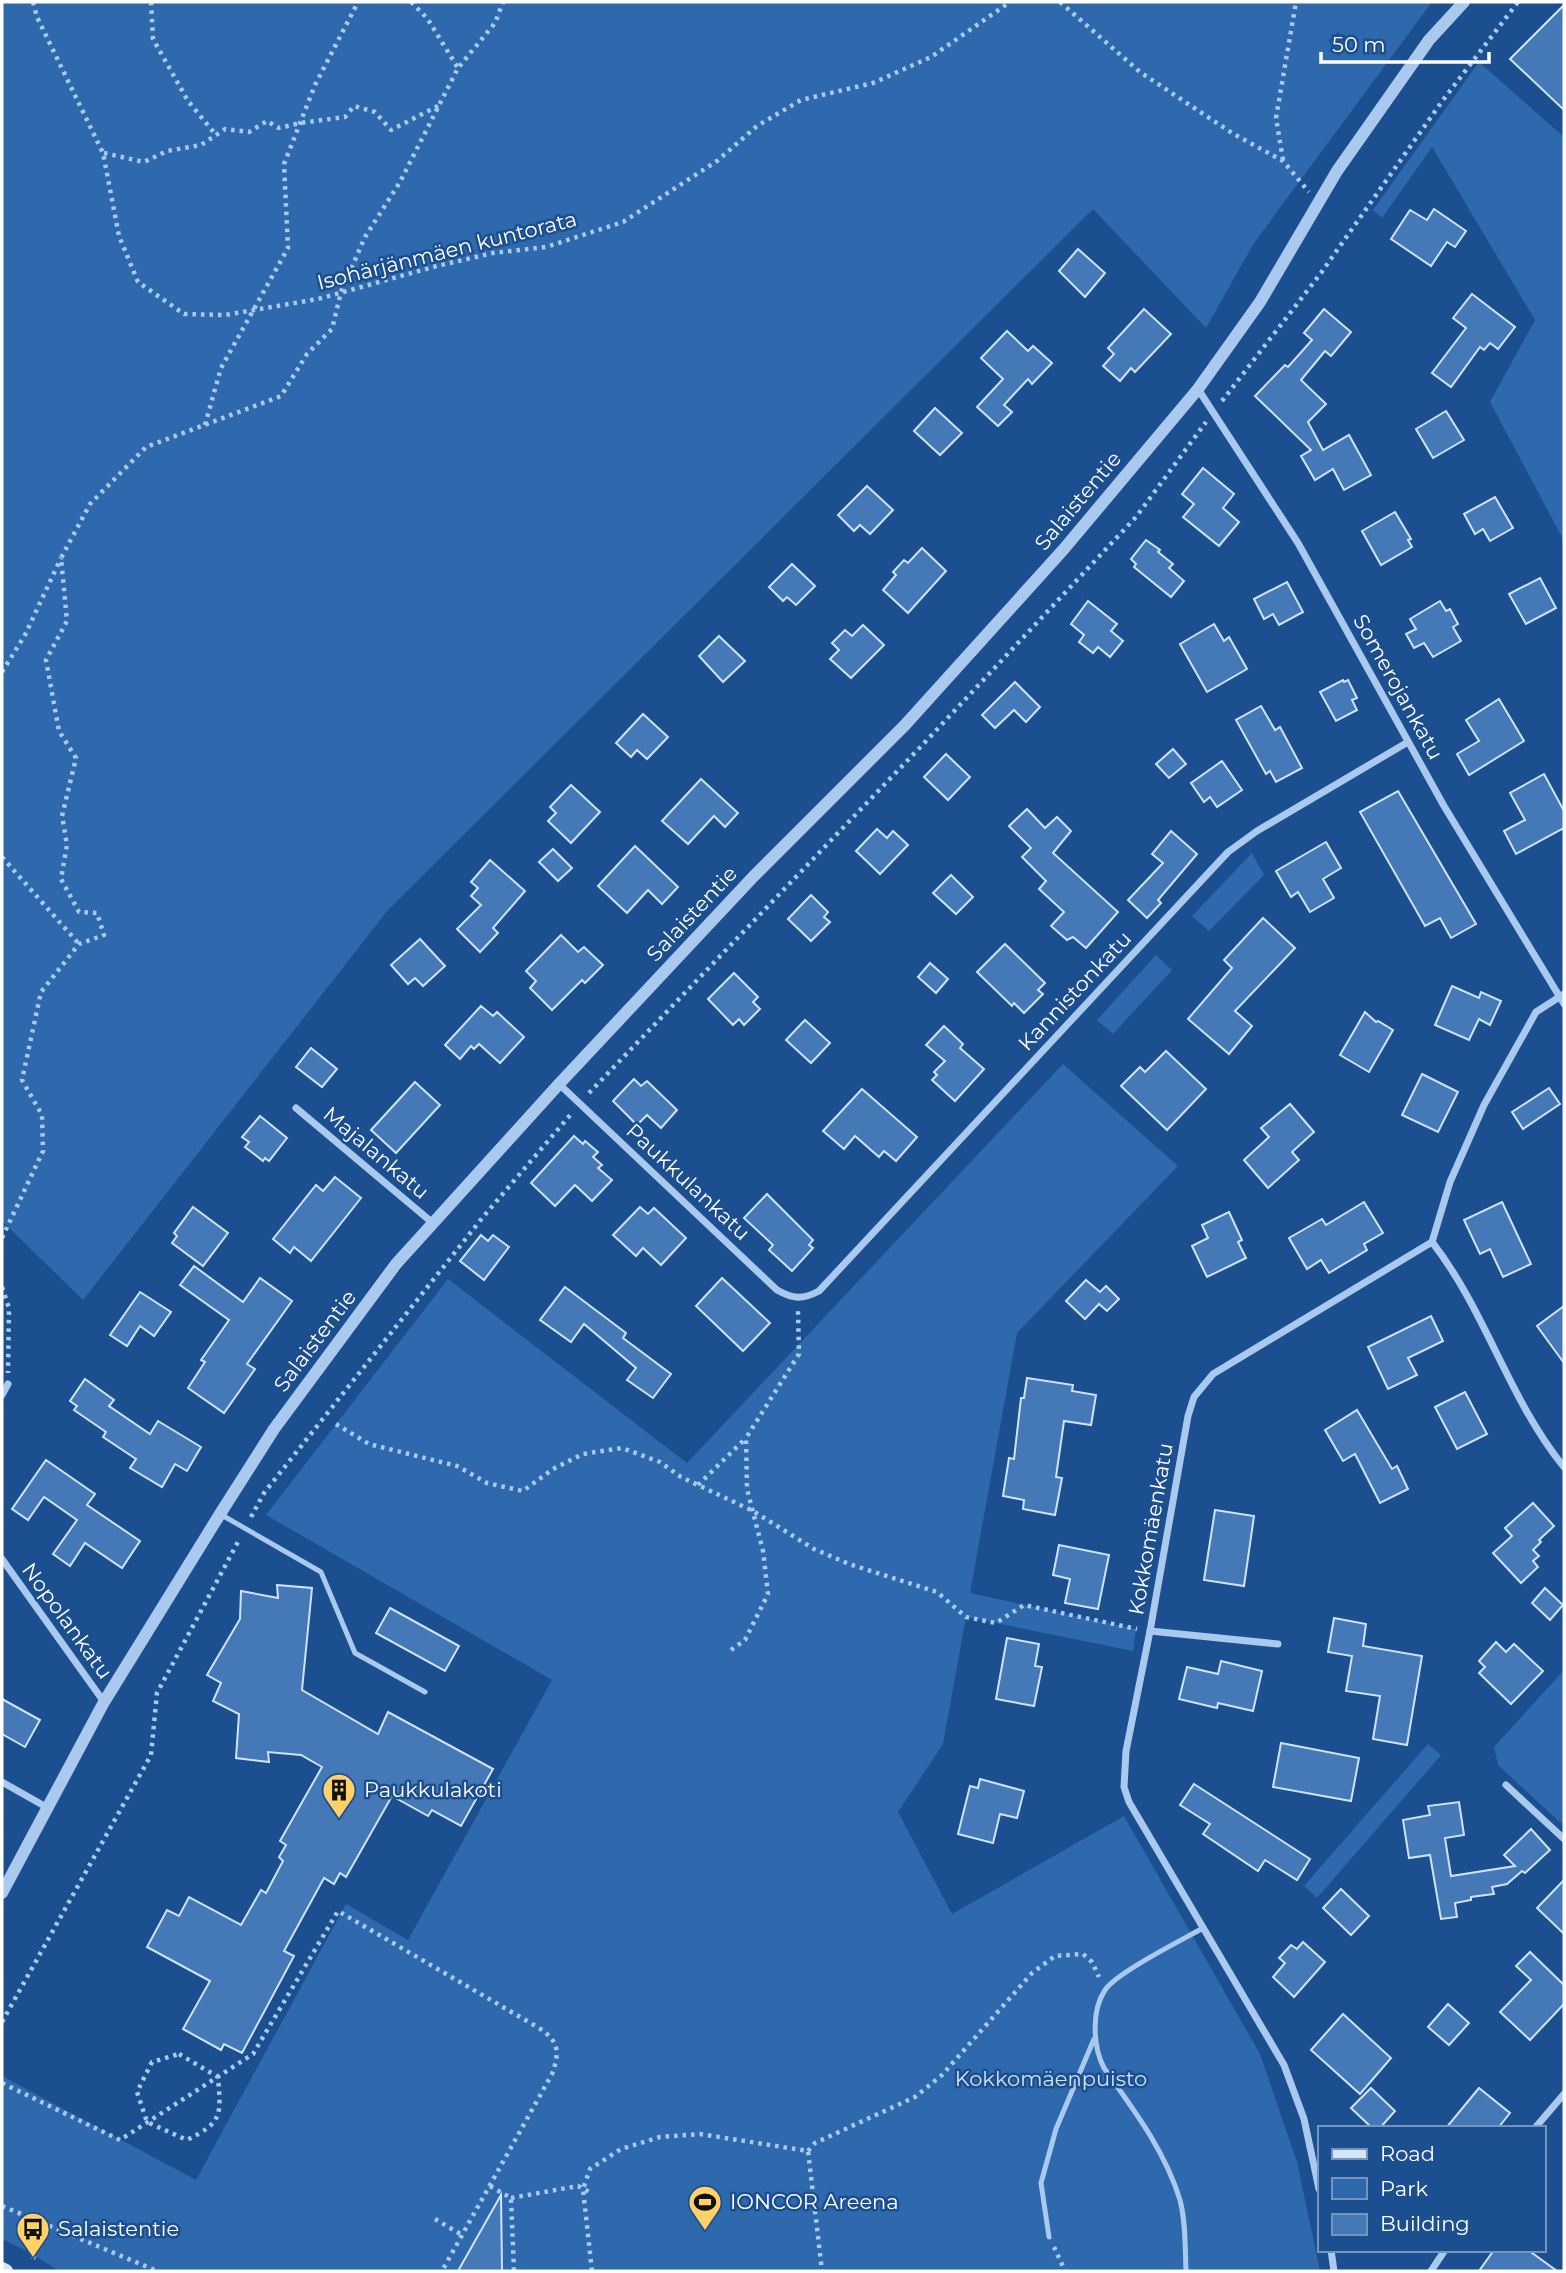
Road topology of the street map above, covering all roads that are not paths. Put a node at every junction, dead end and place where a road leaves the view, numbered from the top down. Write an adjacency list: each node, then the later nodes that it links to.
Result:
1 (1464, 2): 2 (street, Salaistentie)
2 (1198, 389): 3 (street, Somerojankatu); 5 (street, Salaistentie)
3 (1408, 742): 4 (street, Somerojankatu); 9 (street, Kannistonkatu)
4 (1563, 998): 8 (street)
5 (559, 1084): 7 (street, Salaistentie); 9 (street, Paukkulankatu)
6 (296, 1108): 7 (street, Majalankatu)
7 (434, 1224): 13 (street, Salaistentie)
8 (1432, 1242): 12 (street); 15 (street, Kokkomäenkatu)
9 (797, 1299)
10 (8, 1384): 11 (street)
11 (2, 1395)
12 (1564, 1467)
13 (220, 1514): 17 (lane); 18 (street, Salaistentie)
14 (2, 1559): 18 (street, Nopolankatu)
15 (1150, 1631): 16 (street); 24 (street, Kokkomäenkatu)
16 (1278, 1644)
17 (425, 1692)
18 (104, 1702): 21 (street, Salaistentie)
19 (2, 1782): 21 (street)
20 (1506, 1785): 22 (street)
21 (49, 1808): 23 (street, Salaistentie)
22 (1564, 1839)
23 (2, 1893)
24 (1203, 1928): 25 (lane); 28 (street, Kokkomäenkatu)
25 (1094, 2039): 29 (lane); 32 (lane)
26 (1564, 2094): 27 (street)
27 (1537, 2126)
28 (1318, 2184)
29 (1049, 2237)
30 (1331, 2252): 33 (street)
31 (1444, 2252): 34 (street)
32 (1186, 2271)
33 (1334, 2271)
34 (1431, 2271)

